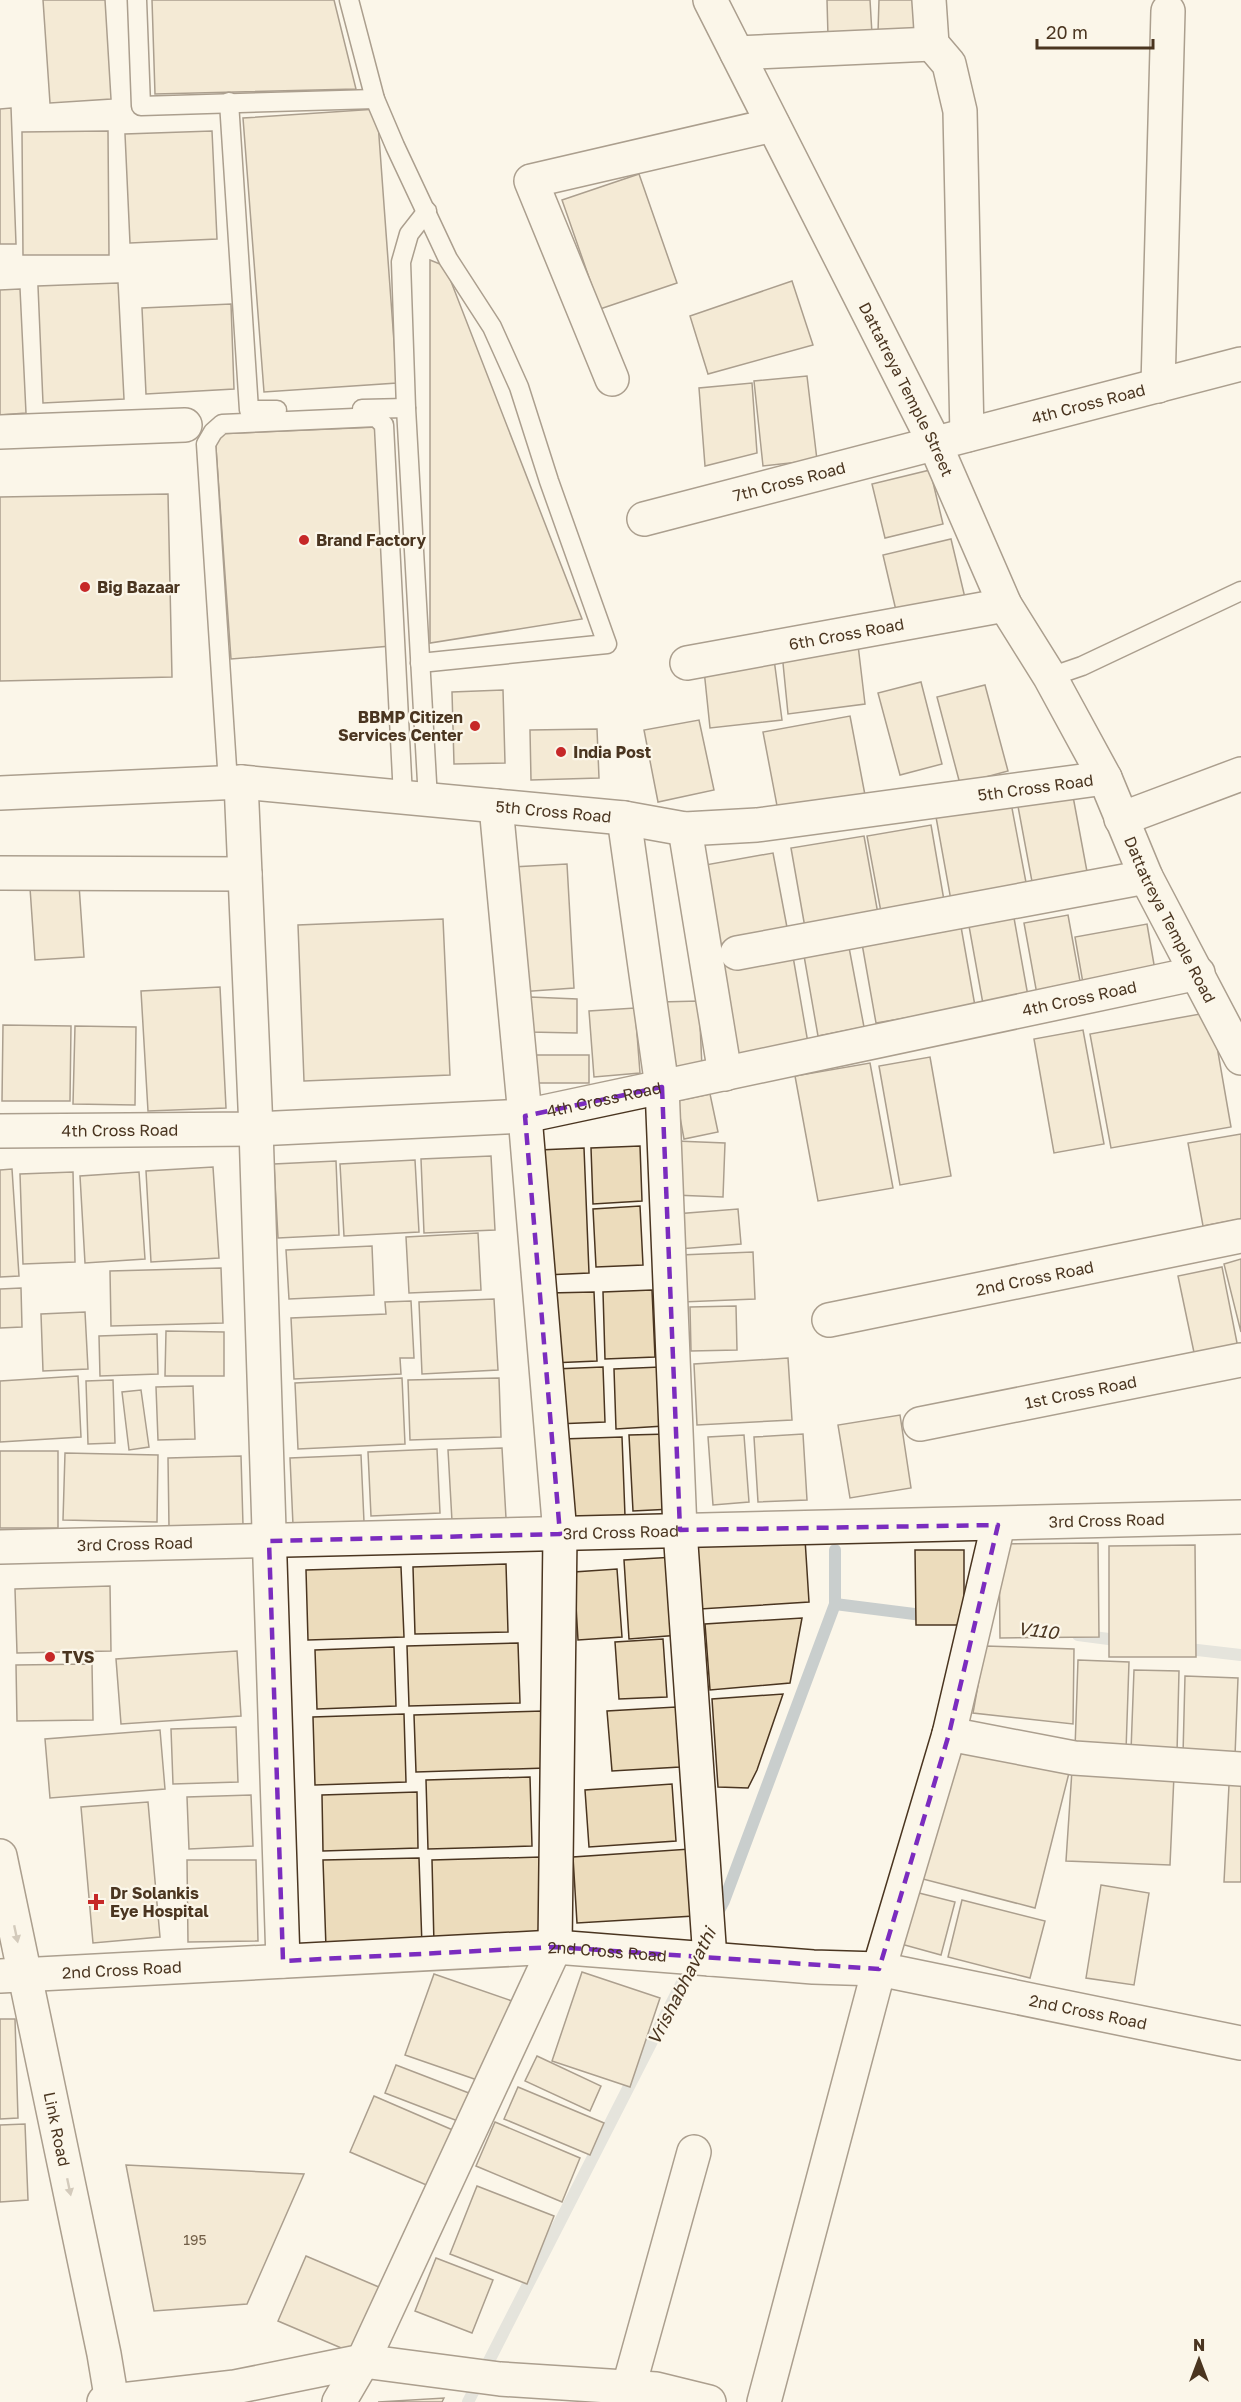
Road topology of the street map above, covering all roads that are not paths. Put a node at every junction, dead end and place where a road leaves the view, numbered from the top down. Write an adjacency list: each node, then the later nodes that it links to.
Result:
1 (136, 0): 9 (lane)
2 (349, 0): 8 (lane)
3 (710, 0): 7 (street, Dattatreya Temple Street)
4 (929, 0): 6 (street)
5 (1168, 11): 14 (street)
6 (932, 44): 7 (street); 18 (street)
7 (737, 54): 10 (street, Dattatreya Temple Street)
8 (375, 99): 9 (lane); 11 (lane)
9 (229, 102): 15 (lane)
10 (773, 125): 13 (street); 19 (street, Dattatreya Temple Street)
11 (428, 212): 15 (lane); 23 (lane)
12 (1241, 364): 14 (street, 4th Cross Road)
13 (612, 379)
14 (1158, 386): 18 (street, 4th Cross Road)
15 (406, 408): 23 (lane)
16 (184, 425): 17 (street)
17 (0, 432)
18 (967, 435): 19 (street, 4th Cross Road)
19 (935, 444): 20 (street, 7th Cross Road); 22 (street, Dattatreya Temple Street)
20 (644, 519)
21 (1241, 591): 25 (lane)
22 (1005, 605): 24 (street, 6th Cross Road); 25 (street, Dattatreya Temple Street)
23 (420, 663): 30 (lane)
24 (687, 663)
25 (1050, 677): 27 (street, Dattatreya Temple Street)
26 (1241, 774): 33 (street)
27 (1105, 778): 33 (street, Dattatreya Temple Road); 34 (street, 5th Cross Road)
28 (235, 782): 29 (street, 5th Cross Road); 30 (street, 5th Cross Road); 30 (lane); 36 (street)
29 (0, 793)
30 (416, 799): 31 (street, 5th Cross Road)
31 (496, 806): 32 (street, 5th Cross Road); 43 (street)
32 (624, 818): 34 (street, 5th Cross Road); 42 (street)
33 (1121, 819): 37 (street, Dattatreya Temple Road)
34 (685, 829): 41 (street)
35 (0, 873): 36 (street)
36 (245, 874): 44 (street)
37 (1146, 877): 38 (street); 39 (street, Dattatreya Temple Road)
38 (737, 953)
39 (1197, 973): 40 (street, Dattatreya Temple Road); 41 (street, 4th Cross Road)
40 (1236, 1040)
41 (725, 1074): 42 (street, 4th Cross Road)
42 (662, 1087): 43 (street, 4th Cross Road); 52 (street)
43 (525, 1116): 44 (street, 4th Cross Road); 53 (street)
44 (256, 1129): 45 (street, 4th Cross Road); 54 (street)
45 (0, 1131)
46 (1241, 1236): 47 (street, 2nd Cross Road)
47 (829, 1320)
48 (1241, 1360): 49 (street, 1st Cross Road)
49 (920, 1424)
50 (1241, 1517): 51 (street, 3rd Cross Road)
51 (998, 1525): 52 (street, 3rd Cross Road); 56 (street)
52 (680, 1530): 53 (street, 3rd Cross Road); 60 (street)
53 (560, 1534): 54 (street, 3rd Cross Road); 59 (street)
54 (269, 1541): 55 (street, 3rd Cross Road); 61 (street)
55 (0, 1547)
56 (949, 1734): 57 (street); 62 (street)
57 (1241, 1769)
58 (0, 1856): 63 (street, Link Road, one-way to 63)
59 (555, 1947): 60 (street, 2nd Cross Road); 61 (street, 2nd Cross Road); 66 (street)
60 (710, 1957): 62 (street, 2nd Cross Road)
61 (283, 1961): 63 (street, 2nd Cross Road)
62 (879, 1969): 64 (street, 2nd Cross Road); 71 (street)
63 (12, 1975): 68 (street, Link Road, one-way to 68)
64 (1241, 2043)
65 (693, 2152): 67 (street)
66 (363, 2361): 67 (street); 68 (street); 69 (street)
67 (646, 2392): 70 (street)
68 (109, 2402)
69 (339, 2402)
70 (709, 2402)
71 (764, 2402)

